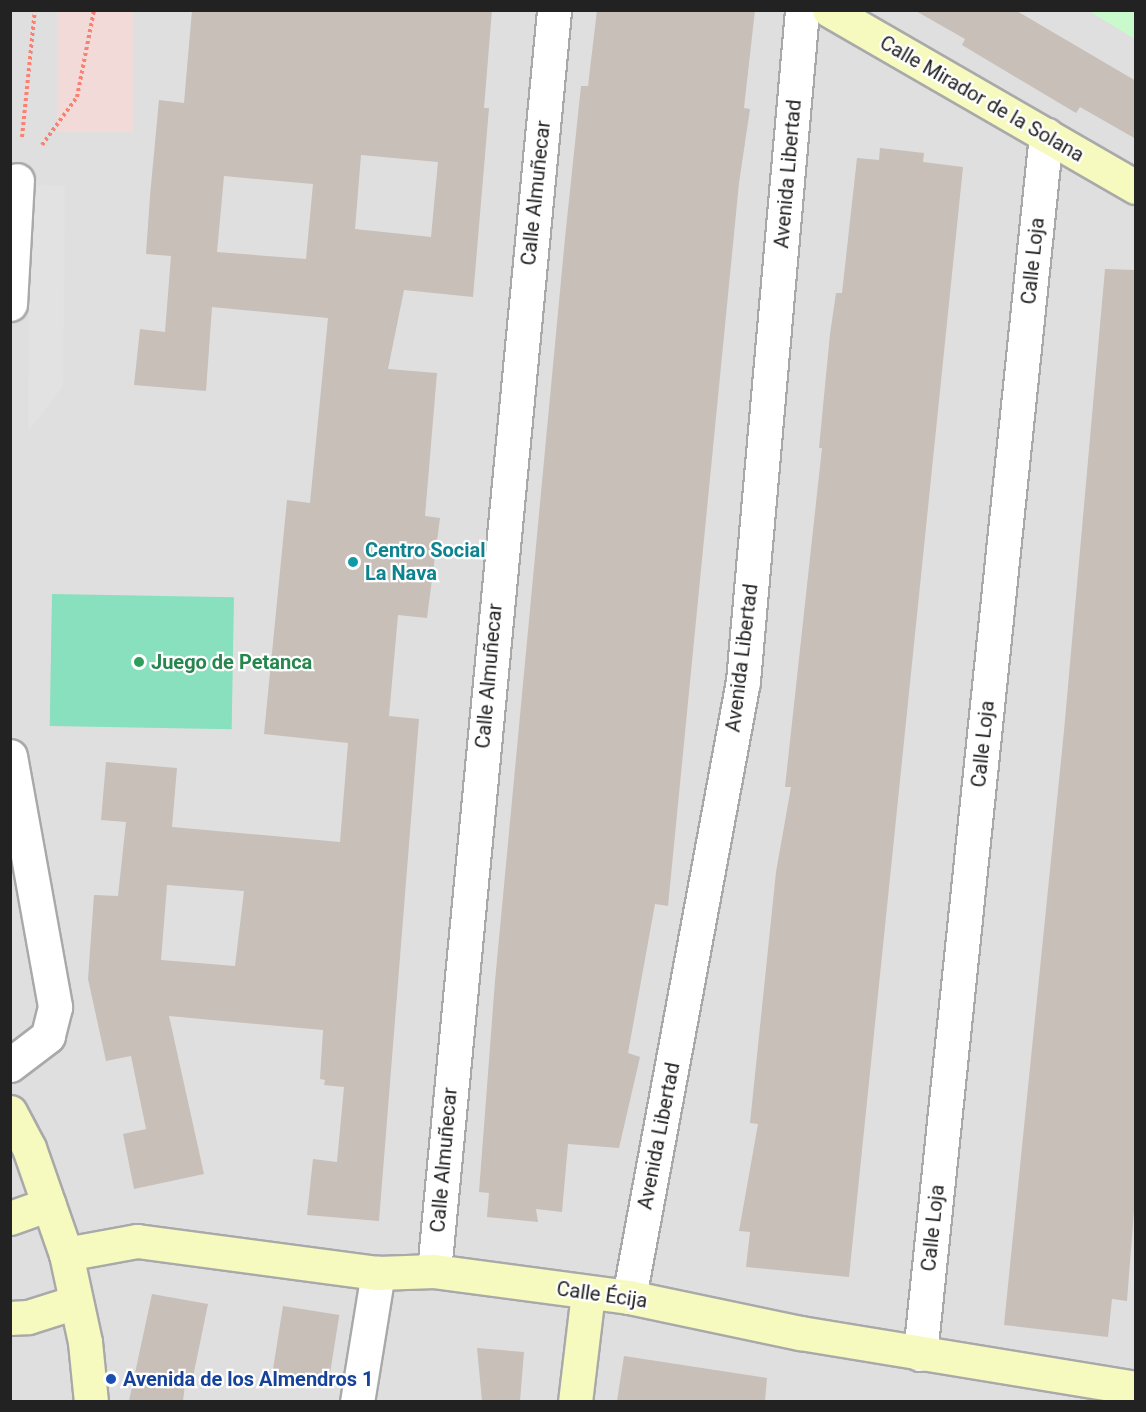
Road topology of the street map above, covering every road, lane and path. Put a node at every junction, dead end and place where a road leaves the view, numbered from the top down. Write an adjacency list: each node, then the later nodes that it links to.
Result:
1 (35, 10): 7 (path)
2 (94, 10): 7 (path)
3 (554, 10): 16 (street, Calle Almuñecar)
4 (802, 10): 19 (street, Avenida Libertad)
5 (829, 10): 6 (street, Calle Mirador de la Solana)
6 (1046, 134): 8 (street, Calle Mirador de la Solana); 22 (street, Calle Loja)
7 (17, 180): 9 (street)
8 (1136, 187)
9 (10, 304)
10 (10, 756): 11 (street)
11 (10, 1065)
12 (10, 1112): 13 (street)
13 (49, 1204): 14 (street); 15 (street)
14 (10, 1218)
15 (66, 1254): 17 (street, Calle Écija); 20 (street)
16 (434, 1270): 17 (street, Calle Écija); 18 (street, Calle Écija)
17 (378, 1273): 25 (street)
18 (588, 1293): 19 (street, Calle Écija); 26 (street)
19 (629, 1297): 22 (street, Calle Écija)
20 (76, 1302): 21 (street); 24 (street)
21 (10, 1318)
22 (920, 1354): 23 (street, Calle Écija)
23 (1136, 1388)
24 (91, 1401)
25 (357, 1401)
26 (575, 1401)

